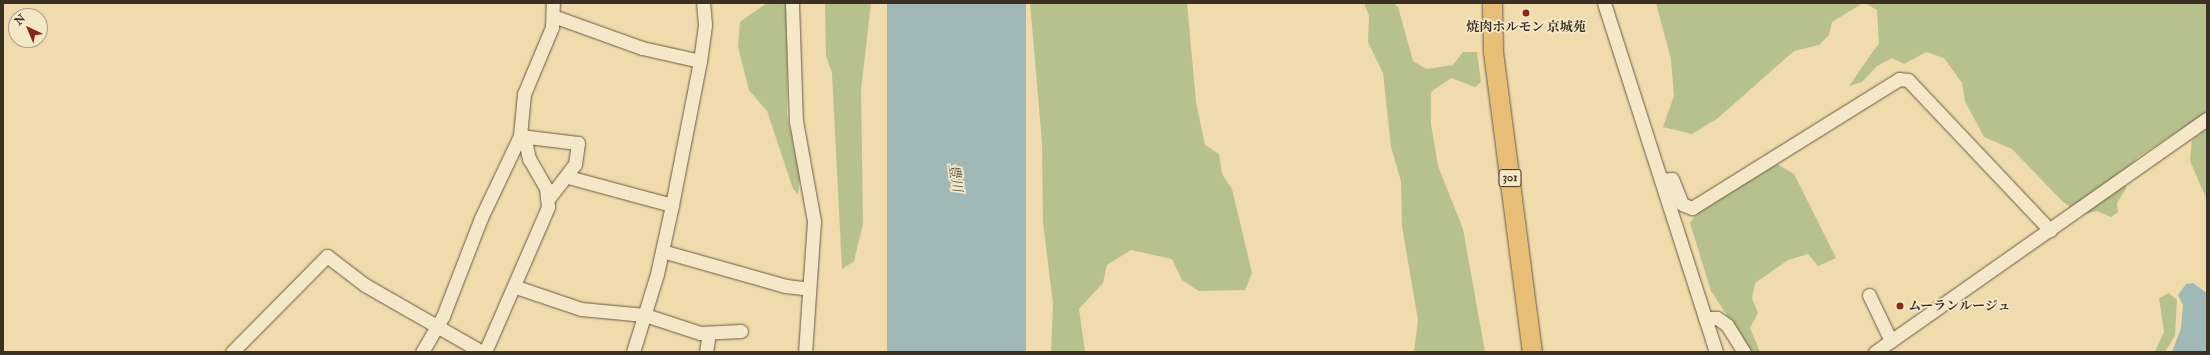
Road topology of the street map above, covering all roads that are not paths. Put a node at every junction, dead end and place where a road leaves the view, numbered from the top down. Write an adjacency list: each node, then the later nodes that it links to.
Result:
1 (553, 3): 6 (street)
2 (703, 3): 7 (street)
3 (792, 3): 17 (street)
4 (1492, 3): 32 (highway, 301)
5 (1604, 3): 11 (street)
6 (553, 16): 7 (street); 9 (street)
7 (700, 61): 13 (street)
8 (2207, 119): 14 (street)
9 (522, 136): 10 (street); 12 (street); 21 (street)
10 (568, 177): 12 (street); 13 (street)
11 (1661, 180): 14 (street); 20 (street)
12 (549, 198): 16 (street)
13 (672, 205): 15 (street)
14 (2050, 230): 24 (street)
15 (662, 250): 17 (street); 19 (street)
16 (516, 287): 19 (street); 28 (street)
17 (809, 289): 31 (street)
18 (1869, 295): 24 (street)
19 (645, 315): 23 (street); 29 (street)
20 (1705, 318): 33 (street); 34 (street)
21 (437, 328): 25 (street); 26 (street); 27 (street)
22 (740, 332): 23 (street)
23 (710, 334): 30 (street)
24 (1891, 341): 35 (street)
25 (232, 352)
26 (422, 352)
27 (482, 352)
28 (485, 352)
29 (633, 352)
30 (706, 352)
31 (805, 352)
32 (1532, 352)
33 (1716, 352)
34 (1744, 352)
35 (1874, 352)

